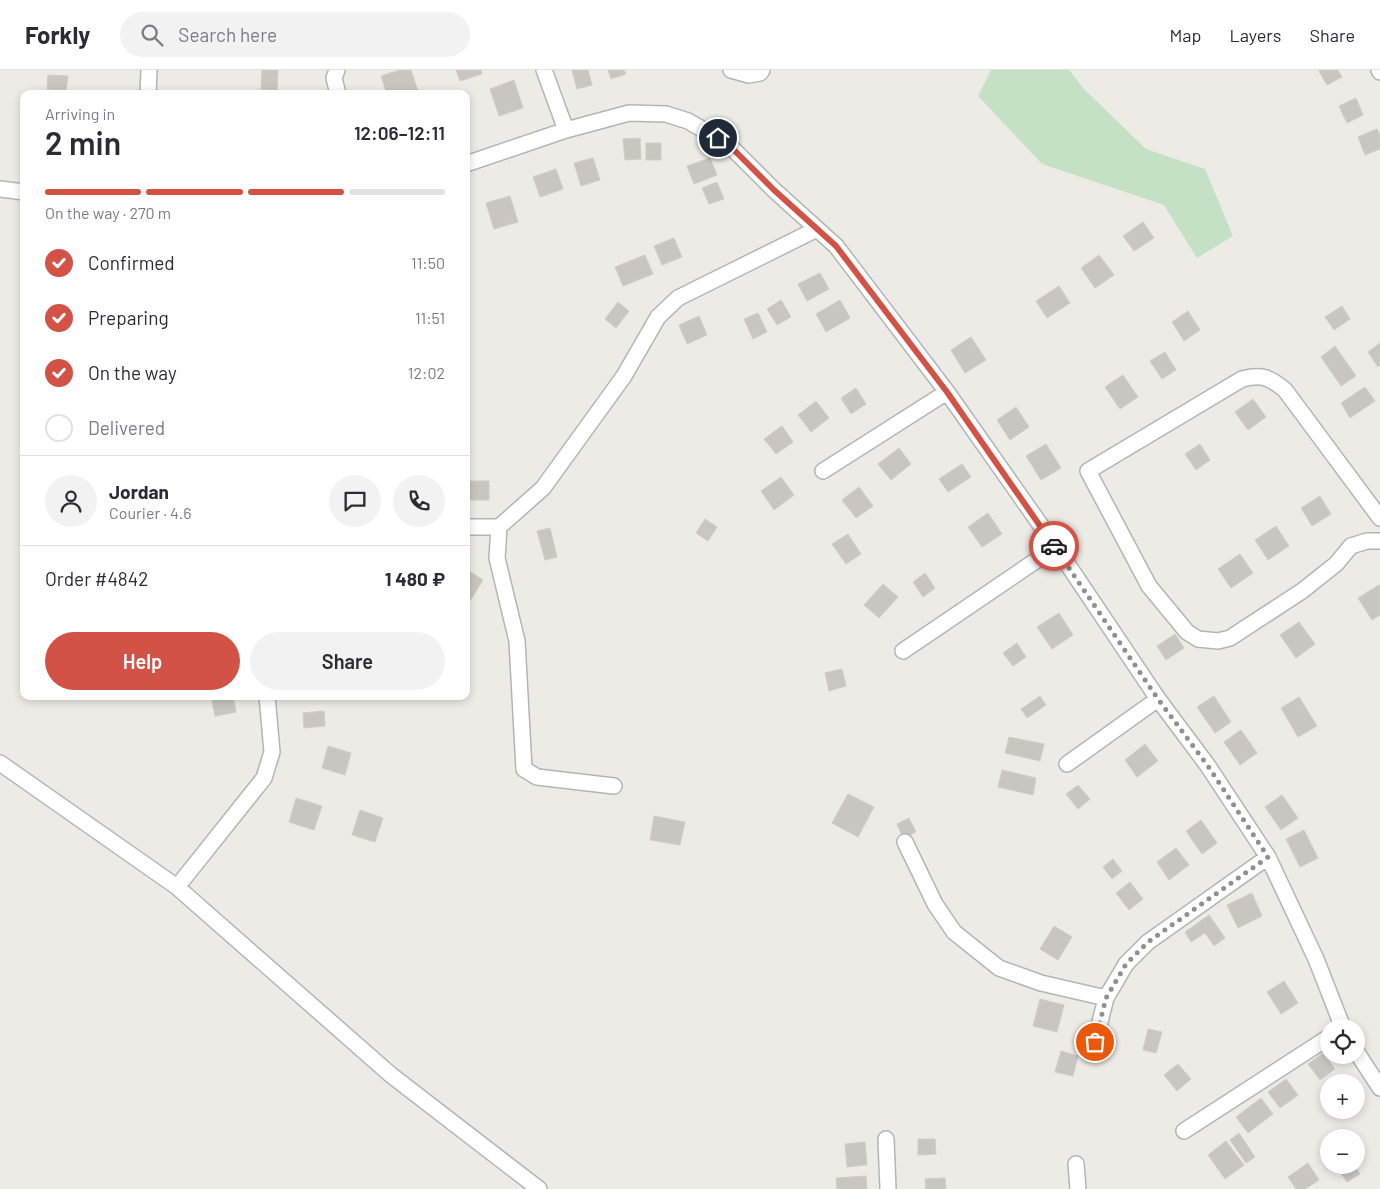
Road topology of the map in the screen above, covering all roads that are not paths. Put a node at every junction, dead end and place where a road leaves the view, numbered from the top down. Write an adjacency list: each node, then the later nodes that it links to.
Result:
1 (149, 70): 6 (street)
2 (337, 70): 7 (street)
3 (544, 70): 8 (street)
4 (731, 70): 5 (street)
5 (762, 70)
6 (148, 90)
7 (337, 90)
8 (566, 130): 9 (street); 12 (street)
9 (470, 163)
10 (0, 189): 11 (street)
11 (20, 192)
12 (817, 229): 13 (street); 17 (street)
13 (947, 392): 14 (street); 19 (street)
14 (823, 471)
15 (1380, 518): 18 (street)
16 (470, 527): 17 (street)
17 (499, 527): 25 (street)
18 (1380, 541)
19 (1056, 547): 20 (street); 21 (street)
20 (903, 651)
21 (1158, 699): 24 (street); 27 (street)
22 (266, 700): 28 (street)
23 (0, 763): 28 (street)
24 (1067, 764)
25 (614, 786)
26 (905, 842): 29 (street)
27 (1268, 857): 29 (street); 30 (street)
28 (177, 887): 38 (street)
29 (1106, 998): 31 (street)
30 (1339, 1019)
31 (1095, 1042)
32 (1320, 1042): 35 (street)
33 (1364, 1064): 34 (street)
34 (1380, 1088)
35 (1184, 1131)
36 (886, 1139): 39 (street)
37 (1076, 1164): 40 (street)
38 (539, 1189)
39 (888, 1189)
40 (1078, 1189)

